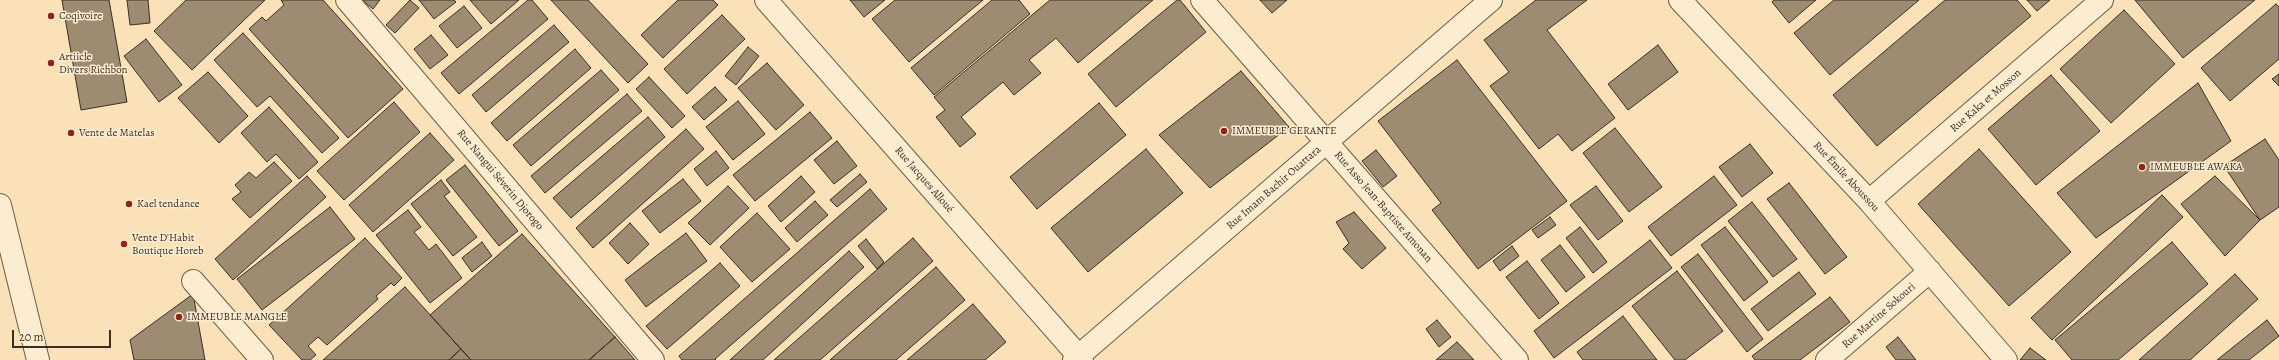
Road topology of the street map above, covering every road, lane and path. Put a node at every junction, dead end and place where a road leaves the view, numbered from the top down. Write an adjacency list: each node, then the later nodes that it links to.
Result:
1 (347, 0): 15 (street, Rue Nangui Séverin Djorogo)
2 (766, 0): 13 (street, Rue Jacques Alloué)
3 (1202, 0): 7 (street, Rue Asso Jean-Baptiste Amonan)
4 (1491, 0): 7 (street, Rue Imam Bachir Ouattara)
5 (1680, 0): 8 (street, Rue Émile Aboussou)
6 (2102, 0): 8 (street, Rue Kaka et Mosson)
7 (1326, 143): 13 (street, Rue Imam Bachir Ouattara); 16 (street, Rue Asso Jean-Baptiste Amonan)
8 (1869, 201): 10 (street, Rue Émile Aboussou)
9 (0, 205): 12 (street)
10 (1930, 271): 17 (street, Rue Martine Sokouri); 18 (street, Rue Émile Aboussou)
11 (193, 281): 14 (street)
12 (32, 356)
13 (1078, 359)
14 (262, 360)
15 (653, 360)
16 (1517, 360)
17 (1827, 360)
18 (2006, 360)

